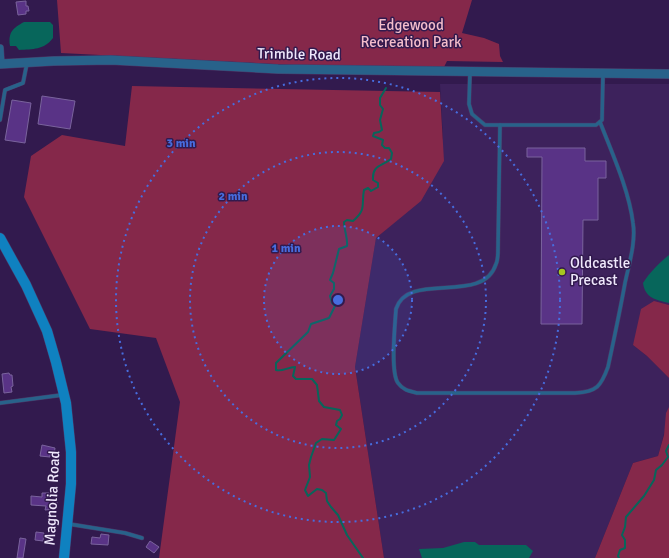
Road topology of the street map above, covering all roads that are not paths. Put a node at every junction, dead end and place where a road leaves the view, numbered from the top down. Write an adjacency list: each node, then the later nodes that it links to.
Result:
1 (0, 48): 3 (street)
2 (27, 62): 3 (street, Trimble Road); 4 (street, Trimble Road); 7 (lane)
3 (0, 64)
4 (470, 71): 5 (street, Trimble Road); 9 (lane)
5 (603, 73): 6 (street, Trimble Road); 8 (lane)
6 (669, 74)
7 (0, 120)
8 (600, 122): 9 (lane); 9 (lane)
9 (500, 125)
10 (0, 238): 11 (main road, Magnolia Road)
11 (64, 395): 12 (lane); 13 (main road, Magnolia Road)
12 (0, 403)
13 (68, 524): 14 (lane); 15 (main road, Magnolia Road)
14 (142, 538)
15 (64, 558)

